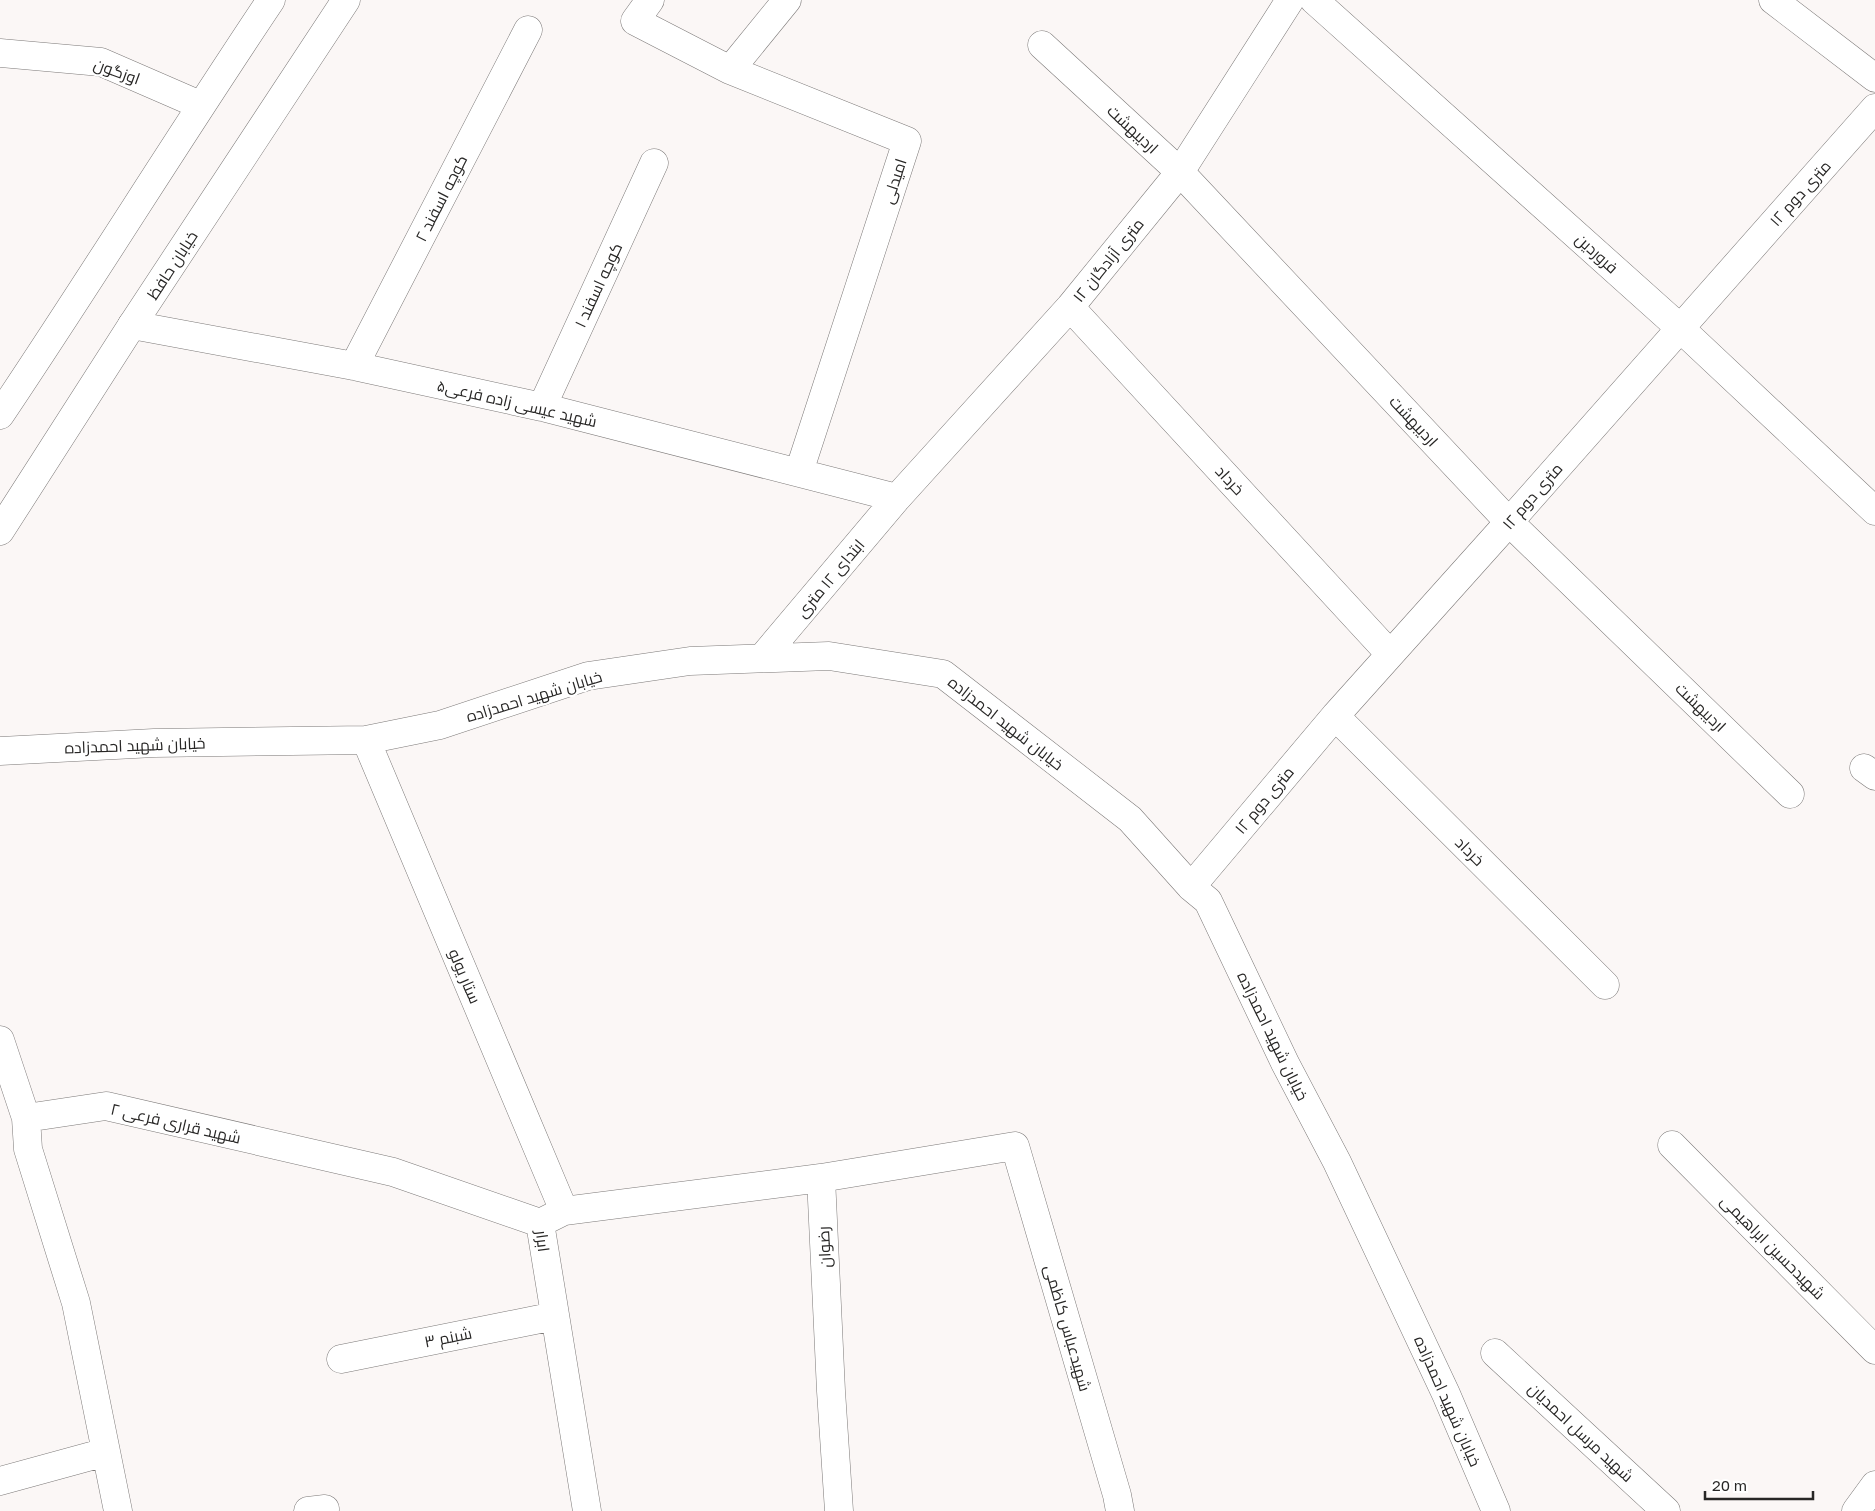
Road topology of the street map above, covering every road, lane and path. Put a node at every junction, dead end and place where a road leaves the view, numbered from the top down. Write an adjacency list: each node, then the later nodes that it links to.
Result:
1 (271, 0): 13 (street)
2 (346, 0): 18 (street, خیابان حافظ)
3 (650, 0): 11 (street, امیدلی)
4 (787, 0): 11 (street)
5 (1290, 0): 16 (street, ۱۲ متری آزادگان)
6 (1314, 0): 19 (street, فروردین)
7 (1774, 0): 12 (street)
8 (528, 30): 20 (street, کوچه اسفند ۲)
9 (1042, 45): 16 (street, اردیبهشت)
10 (0, 52): 13 (street, اوزگون)
11 (730, 70): 23 (street, امیدلی)
12 (1875, 78)
13 (200, 105): 22 (street)
14 (1875, 108): 19 (street, ۱۲ متری دوم)
15 (654, 163): 21 (street, کوچه اسفند ۱)
16 (1180, 172): 17 (street, ۱۲ متری آزادگان); 26 (street, اردیبهشت)
17 (1070, 307): 24 (street, ۱۲ متری آزادگان); 28 (street, خرداد)
18 (132, 325): 20 (street, شهید عیسی زاده فرعی۵); 27 (street, خیابان حافظ)
19 (1680, 328): 25 (street, فروردین); 26 (street, ۱۲ متری دوم)
20 (354, 366): 21 (street, شهید عیسی زاده فرعی۵)
21 (542, 407): 23 (street, شهید عیسی زاده فرعی۵)
22 (0, 415)
23 (799, 472): 24 (street, شهید عیسی زاده فرعی۵)
24 (898, 498): 29 (street, ابتدای ۱۲ متری)
25 (1875, 511)
26 (1509, 522): 28 (street, ۱۲ متری دوم); 33 (street, اردیبهشت)
27 (0, 531)
28 (1390, 654): 30 (street, ۱۲ متری دوم)
29 (762, 658): 31 (street, خیابان شهید احمدزاده); 34 (street, خیابان شهید احمدزاده)
30 (1335, 716): 34 (street, ۱۲ متری دوم); 35 (street, خرداد)
31 (366, 740): 32 (street, خیابان شهید احمدزاده); 40 (street, ستار یولو)
32 (0, 750)
33 (1790, 794)
34 (1191, 886): 53 (street, خیابان شهید احمدزاده)
35 (1605, 985)
36 (0, 1040): 37 (street)
37 (26, 1118): 41 (street, شهید قراری فرعی ۲); 46 (street)
38 (1672, 1145): 43 (street, شهیدحسین ابراهیمی)
39 (821, 1178): 40 (street, ابرار); 51 (street, رضوان); 52 (street, شهیدعباس کاظمی)
40 (564, 1211): 41 (street, ابرار)
41 (540, 1223): 42 (street, ابرار)
42 (555, 1316): 45 (street, شبنم ۳); 50 (street, ابرار)
43 (1875, 1350)
44 (1495, 1353): 54 (street, شهید مرسل احمدیان)
45 (341, 1359)
46 (106, 1452): 47 (street); 49 (street)
47 (0, 1481)
48 (1875, 1485): 55 (street)
49 (118, 1511)
50 (587, 1511)
51 (839, 1511)
52 (1120, 1511)
53 (1496, 1511)
54 (1666, 1511)
55 (1856, 1511)

